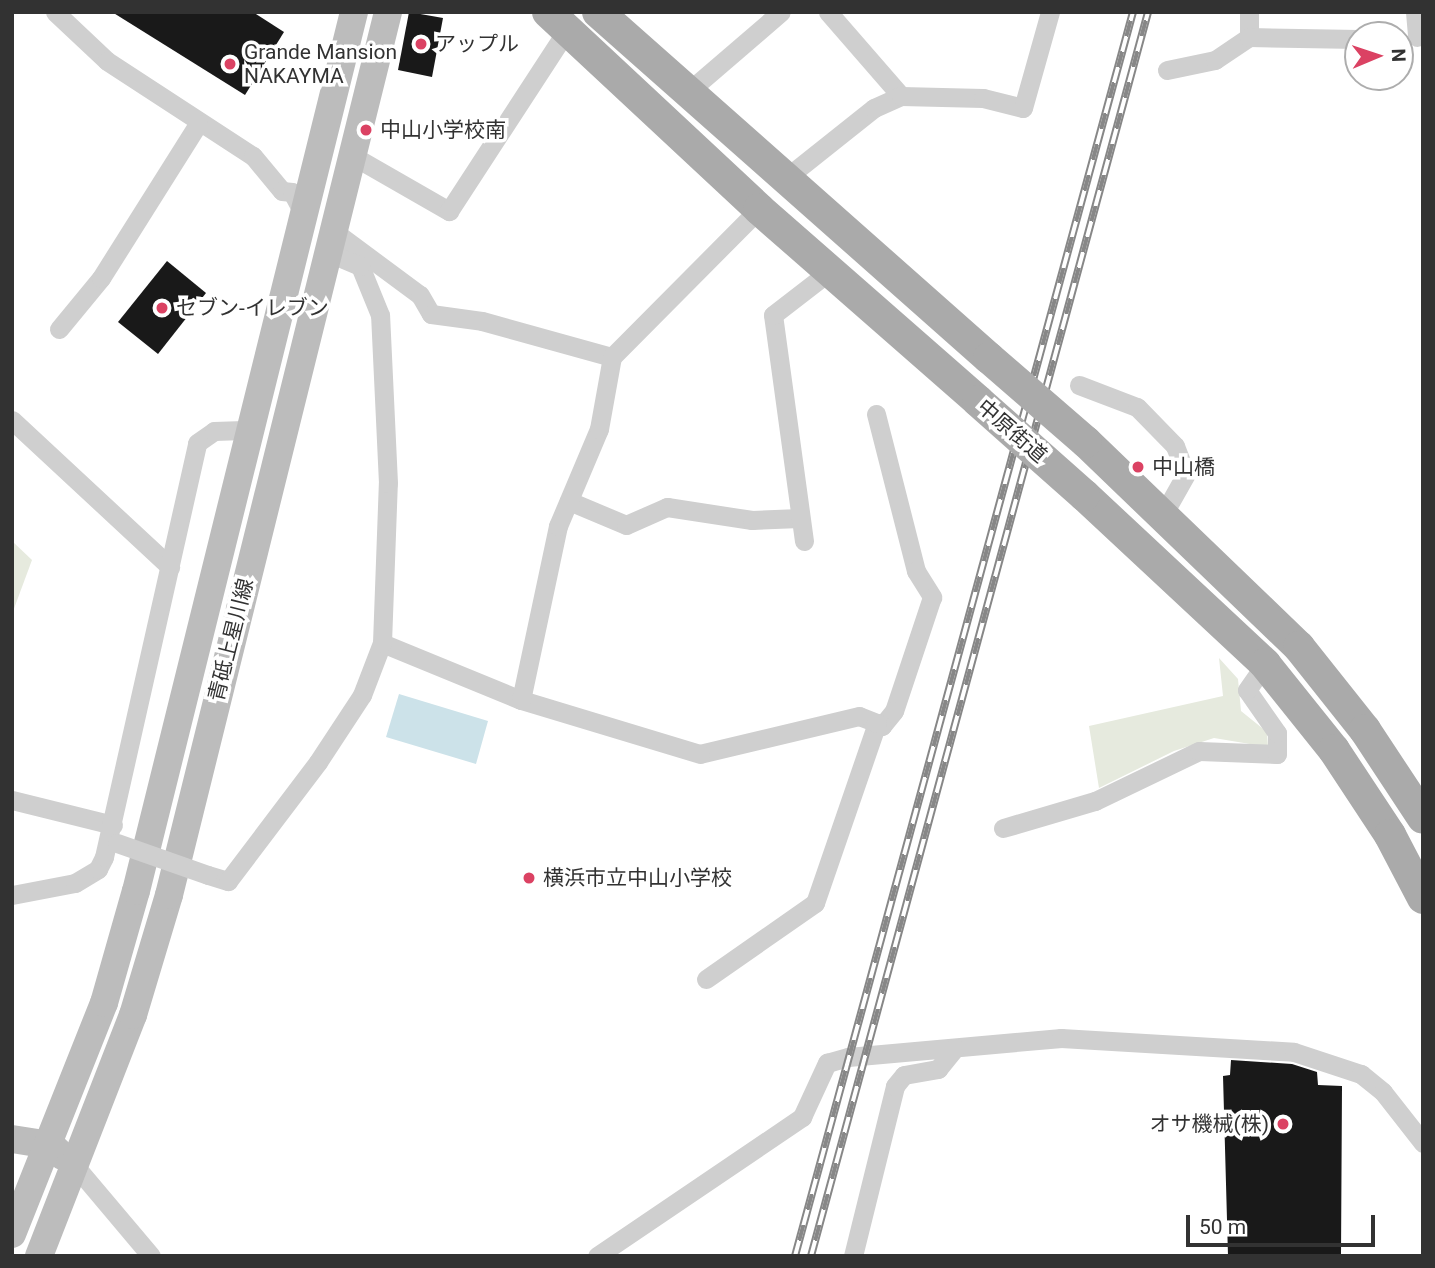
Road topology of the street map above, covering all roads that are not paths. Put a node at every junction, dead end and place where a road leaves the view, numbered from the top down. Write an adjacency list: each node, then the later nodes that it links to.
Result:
1 (55, 12): 15 (street)
2 (354, 12): 19 (main road, 青砥上星川線)
3 (388, 12): 16 (main road, 青砥上星川線)
4 (598, 12): 13 (main road, 中原街道)
5 (781, 12): 13 (street)
6 (828, 12): 14 (street)
7 (1050, 12): 14 (street)
8 (1249, 12): 10 (street)
9 (557, 21): 16 (street); 18 (main road, 中原街道)
10 (1249, 37): 11 (street); 12 (street)
11 (1344, 39)
12 (1167, 70)
13 (689, 91): 17 (main road, 中原街道)
14 (901, 96): 17 (street)
15 (198, 124): 19 (street); 21 (street)
16 (353, 156): 19 (main road, 青砥上星川線)
17 (786, 178): 28 (main road, 中原街道, bridge)
18 (759, 209): 20 (main road, 中原街道); 22 (street)
19 (322, 234): 22 (street); 26 (main road, 青砥上星川線); 32 (street); 47 (main road, 青砥上星川線)
20 (830, 271): 29 (street); 33 (main road, 中原街道, bridge)
21 (59, 329)
22 (612, 357): 27 (street)
23 (1079, 385): 28 (street)
24 (876, 414): 35 (street)
25 (12, 420): 31 (street)
26 (251, 430): 31 (street); 46 (main road, 青砥上星川線)
27 (569, 500): 29 (street); 34 (street)
28 (1164, 513): 37 (main road, 中原街道)
29 (800, 519): 30 (street)
30 (804, 541)
31 (170, 567): 39 (street)
32 (382, 643): 34 (street); 39 (street, bridge)
33 (1265, 664): 38 (street); 41 (main road, 中原街道)
34 (521, 700): 35 (street)
35 (877, 723): 42 (street)
36 (12, 800): 39 (street)
37 (1423, 818)
38 (1003, 828)
39 (112, 836): 40 (street)
40 (12, 895)
41 (1423, 898)
42 (706, 979)
43 (956, 1048): 45 (street); 51 (street); 52 (street)
44 (12, 1139): 46 (main road)
45 (1423, 1143)
46 (51, 1145): 47 (main road); 48 (main road, 青砥上星川線)
47 (76, 1167): 49 (main road, 青砥上星川線); 50 (street)
48 (12, 1234)
49 (39, 1256)
50 (150, 1256)
51 (597, 1256)
52 (853, 1256)

